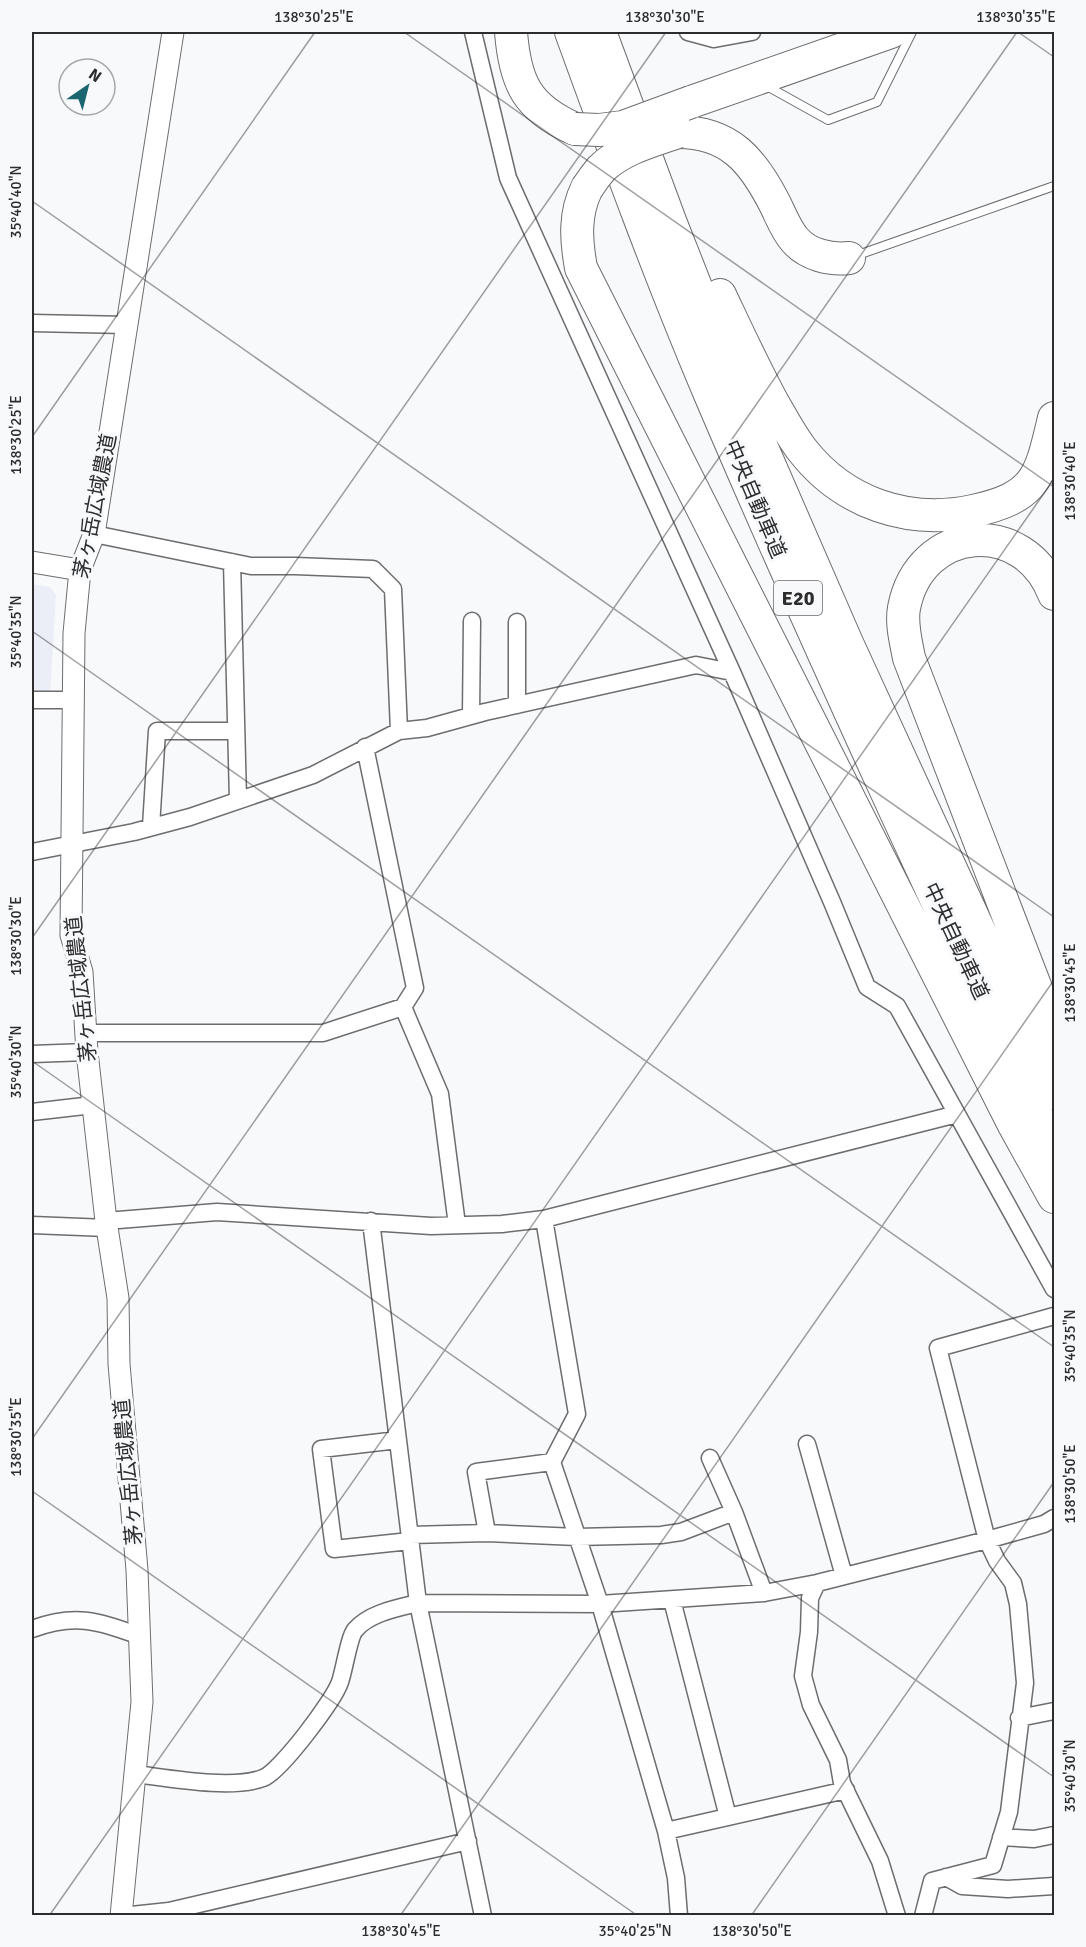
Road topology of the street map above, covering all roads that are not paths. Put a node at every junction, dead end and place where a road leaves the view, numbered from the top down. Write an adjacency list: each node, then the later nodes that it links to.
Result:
1 (174, 32): 14 (street, 茅ヶ岳広域農道)
2 (473, 32): 23 (street)
3 (511, 32): 10 (highway, bridge)
4 (571, 32): 43 (highway, 中央自動車道 / E20)
5 (601, 32): 15 (highway); 39 (highway, 中央自動車道 / E20)
6 (688, 32): 7 (street)
7 (752, 32)
8 (891, 32): 10 (highway)
9 (912, 32): 10 (lane)
10 (755, 80)
11 (1054, 186): 12 (lane)
12 (849, 258): 44 (highway, bridge)
13 (32, 323): 14 (street)
14 (127, 325): 16 (street, 茅ヶ岳広域農道)
15 (1054, 418)
16 (94, 534): 18 (street); 19 (street, 茅ヶ岳広域農道)
17 (32, 562): 19 (street)
18 (232, 562): 28 (street); 29 (street)
19 (80, 570): 25 (street, 茅ヶ岳広域農道)
20 (1054, 594): 36 (highway)
21 (472, 621): 27 (street)
22 (517, 622): 26 (street)
23 (732, 672): 26 (street); 42 (street)
24 (32, 700): 25 (street)
25 (72, 700): 33 (street, 茅ヶ岳広域農道)
26 (518, 705): 27 (street)
27 (471, 716): 29 (street)
28 (236, 731): 31 (street); 32 (street)
29 (399, 731): 30 (street)
30 (365, 747): 31 (street); 35 (street)
31 (238, 800): 32 (street)
32 (151, 827): 33 (street)
33 (73, 843): 34 (street); 37 (street, 茅ヶ岳広域農道)
34 (32, 852)
35 (403, 1007): 37 (street); 49 (street)
36 (1054, 1035)
37 (86, 1043): 38 (street); 40 (street, 茅ヶ岳広域農道)
38 (32, 1054)
39 (1054, 1093)
40 (93, 1105): 41 (street); 47 (street, 茅ヶ岳広域農道)
41 (32, 1112)
42 (957, 1114): 45 (street); 50 (street)
43 (1054, 1152)
44 (1054, 1197)
45 (544, 1220): 49 (street); 55 (street)
46 (371, 1221): 47 (street); 49 (street); 52 (street)
47 (107, 1224): 48 (street); 69 (street, 茅ヶ岳広域農道)
48 (32, 1225)
49 (457, 1225)
50 (1054, 1289)
51 (1054, 1316): 61 (street)
52 (398, 1440): 60 (street); 60 (street)
53 (807, 1444): 62 (street)
54 (710, 1458): 56 (street)
55 (552, 1462): 58 (street); 59 (street)
56 (734, 1512): 59 (street); 64 (street)
57 (1054, 1518): 61 (street)
58 (487, 1533): 59 (street); 60 (street)
59 (578, 1537): 67 (street)
60 (410, 1538): 66 (street)
61 (987, 1540): 62 (street); 71 (street)
62 (844, 1576): 63 (street)
63 (817, 1582): 64 (street); 73 (street)
64 (764, 1593): 65 (street)
65 (672, 1600): 67 (street); 74 (street)
66 (418, 1603): 67 (street); 72 (street); 78 (street)
67 (600, 1604): 75 (street)
68 (32, 1629): 69 (street)
69 (140, 1636): 72 (street, 茅ヶ岳広域農道)
70 (1054, 1711): 71 (street)
71 (1019, 1718): 77 (street)
72 (135, 1774): 81 (street, 茅ヶ岳広域農道)
73 (846, 1790): 74 (street); 84 (street)
74 (728, 1817): 75 (street)
75 (666, 1831): 83 (street)
76 (1054, 1835): 77 (street)
77 (1001, 1837): 79 (street)
78 (468, 1841): 81 (street); 82 (street)
79 (946, 1877): 80 (street); 85 (street)
80 (1054, 1886)
81 (122, 1916)
82 (483, 1916)
83 (679, 1916)
84 (897, 1916)
85 (923, 1916)

